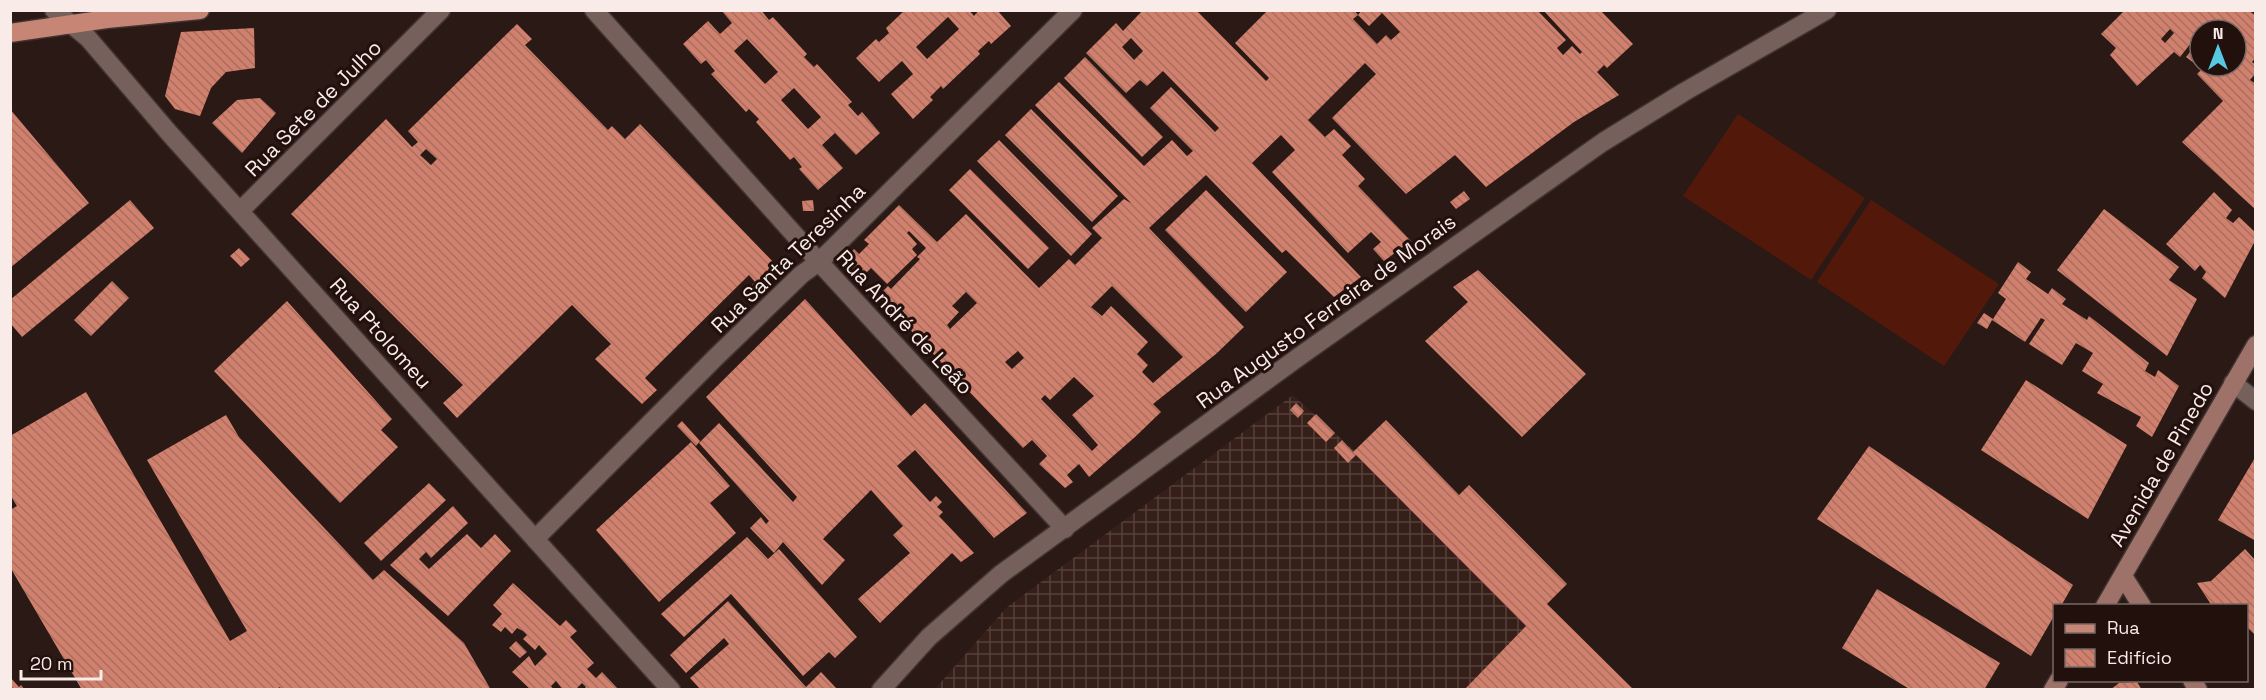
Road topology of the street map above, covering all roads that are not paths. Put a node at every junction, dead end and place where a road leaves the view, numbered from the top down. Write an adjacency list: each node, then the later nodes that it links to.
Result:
1 (54, 10): 8 (street, Rua Ptolomeu)
2 (200, 10): 8 (main road)
3 (441, 10): 10 (street, Rua Sete de Julho)
4 (594, 10): 11 (street, Rua André de Leão)
5 (1073, 10): 11 (street, Rua Santa Teresinha)
6 (1827, 10): 7 (street, Rua Augusto Ferreira de Morais)
7 (1803, 16): 15 (street, Rua Augusto Ferreira de Morais)
8 (74, 25): 9 (main road); 10 (street, Rua Ptolomeu)
9 (10, 33)
10 (240, 211): 16 (street, Rua Ptolomeu)
11 (819, 262): 15 (street, Rua André de Leão); 16 (street, Rua Santa Teresinha)
12 (2256, 345): 13 (street, Avenida de Pinedo)
13 (2233, 383): 14 (street); 17 (street, Avenida de Pinedo)
14 (2256, 401)
15 (1065, 529): 21 (street, Rua Augusto Ferreira de Morais)
16 (535, 539): 20 (street, Rua Ptolomeu)
17 (2123, 576): 18 (street, Avenida de Pinedo); 19 (street)
18 (2106, 604)
19 (2141, 604)
20 (671, 690)
21 (881, 690)

